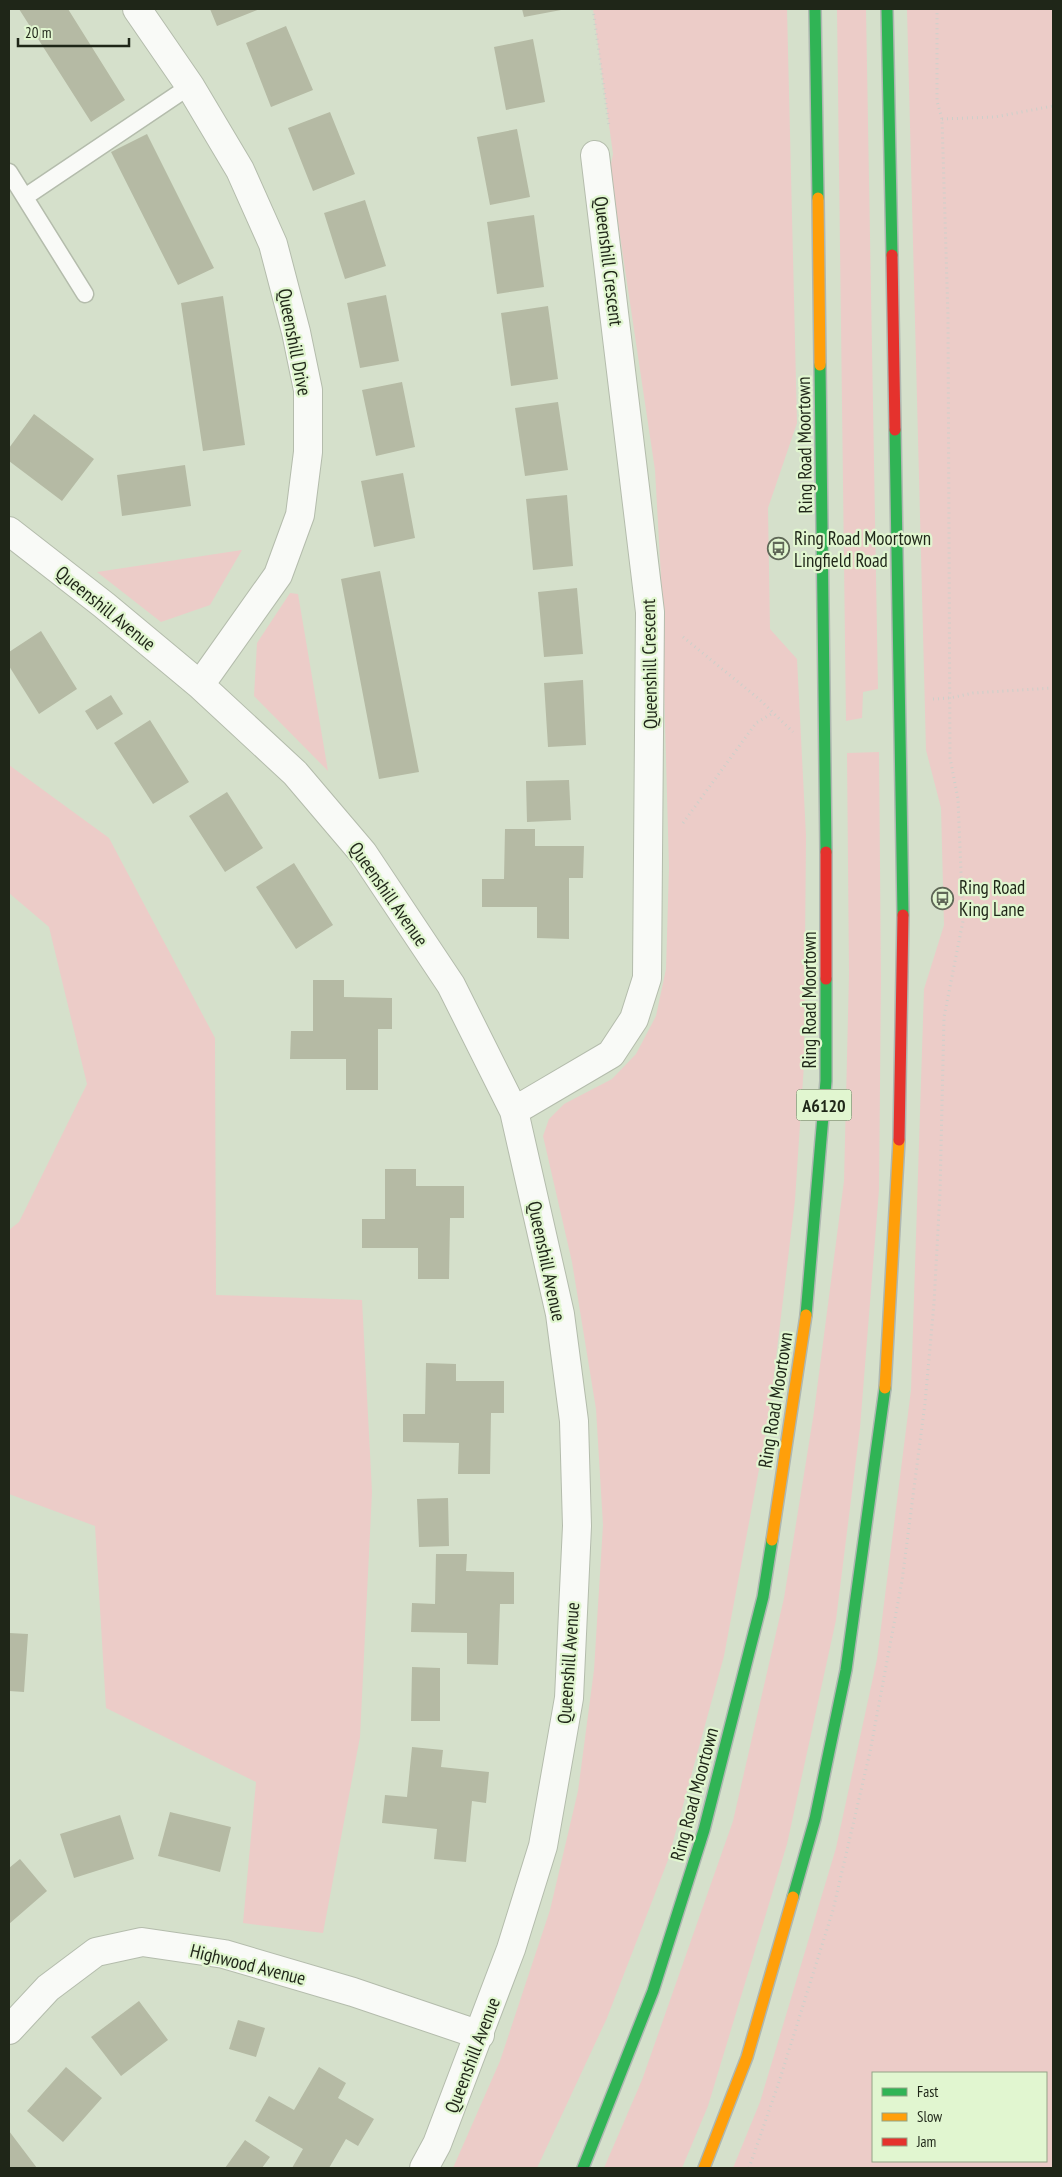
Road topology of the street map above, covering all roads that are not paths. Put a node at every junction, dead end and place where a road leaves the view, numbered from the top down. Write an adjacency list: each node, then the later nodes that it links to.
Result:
1 (137, 9): 4 (street, Queenshill Drive)
2 (815, 9): 15 (highway, Ring Road Moortown / A6120)
3 (887, 9): 16 (highway)
4 (190, 86): 7 (lane); 10 (street, Queenshill Drive)
5 (596, 155): 11 (street, Queenshill Crescent)
6 (9, 172): 7 (lane)
7 (25, 197): 8 (lane)
8 (85, 294)
9 (9, 531): 10 (street, Queenshill Avenue)
10 (200, 685): 11 (street, Queenshill Avenue)
11 (514, 1111): 13 (street, Queenshill Avenue)
12 (9, 2030): 13 (street, Highwood Avenue)
13 (480, 2035): 14 (street, Queenshill Avenue)
14 (424, 2168)
15 (583, 2168)
16 (704, 2168)

